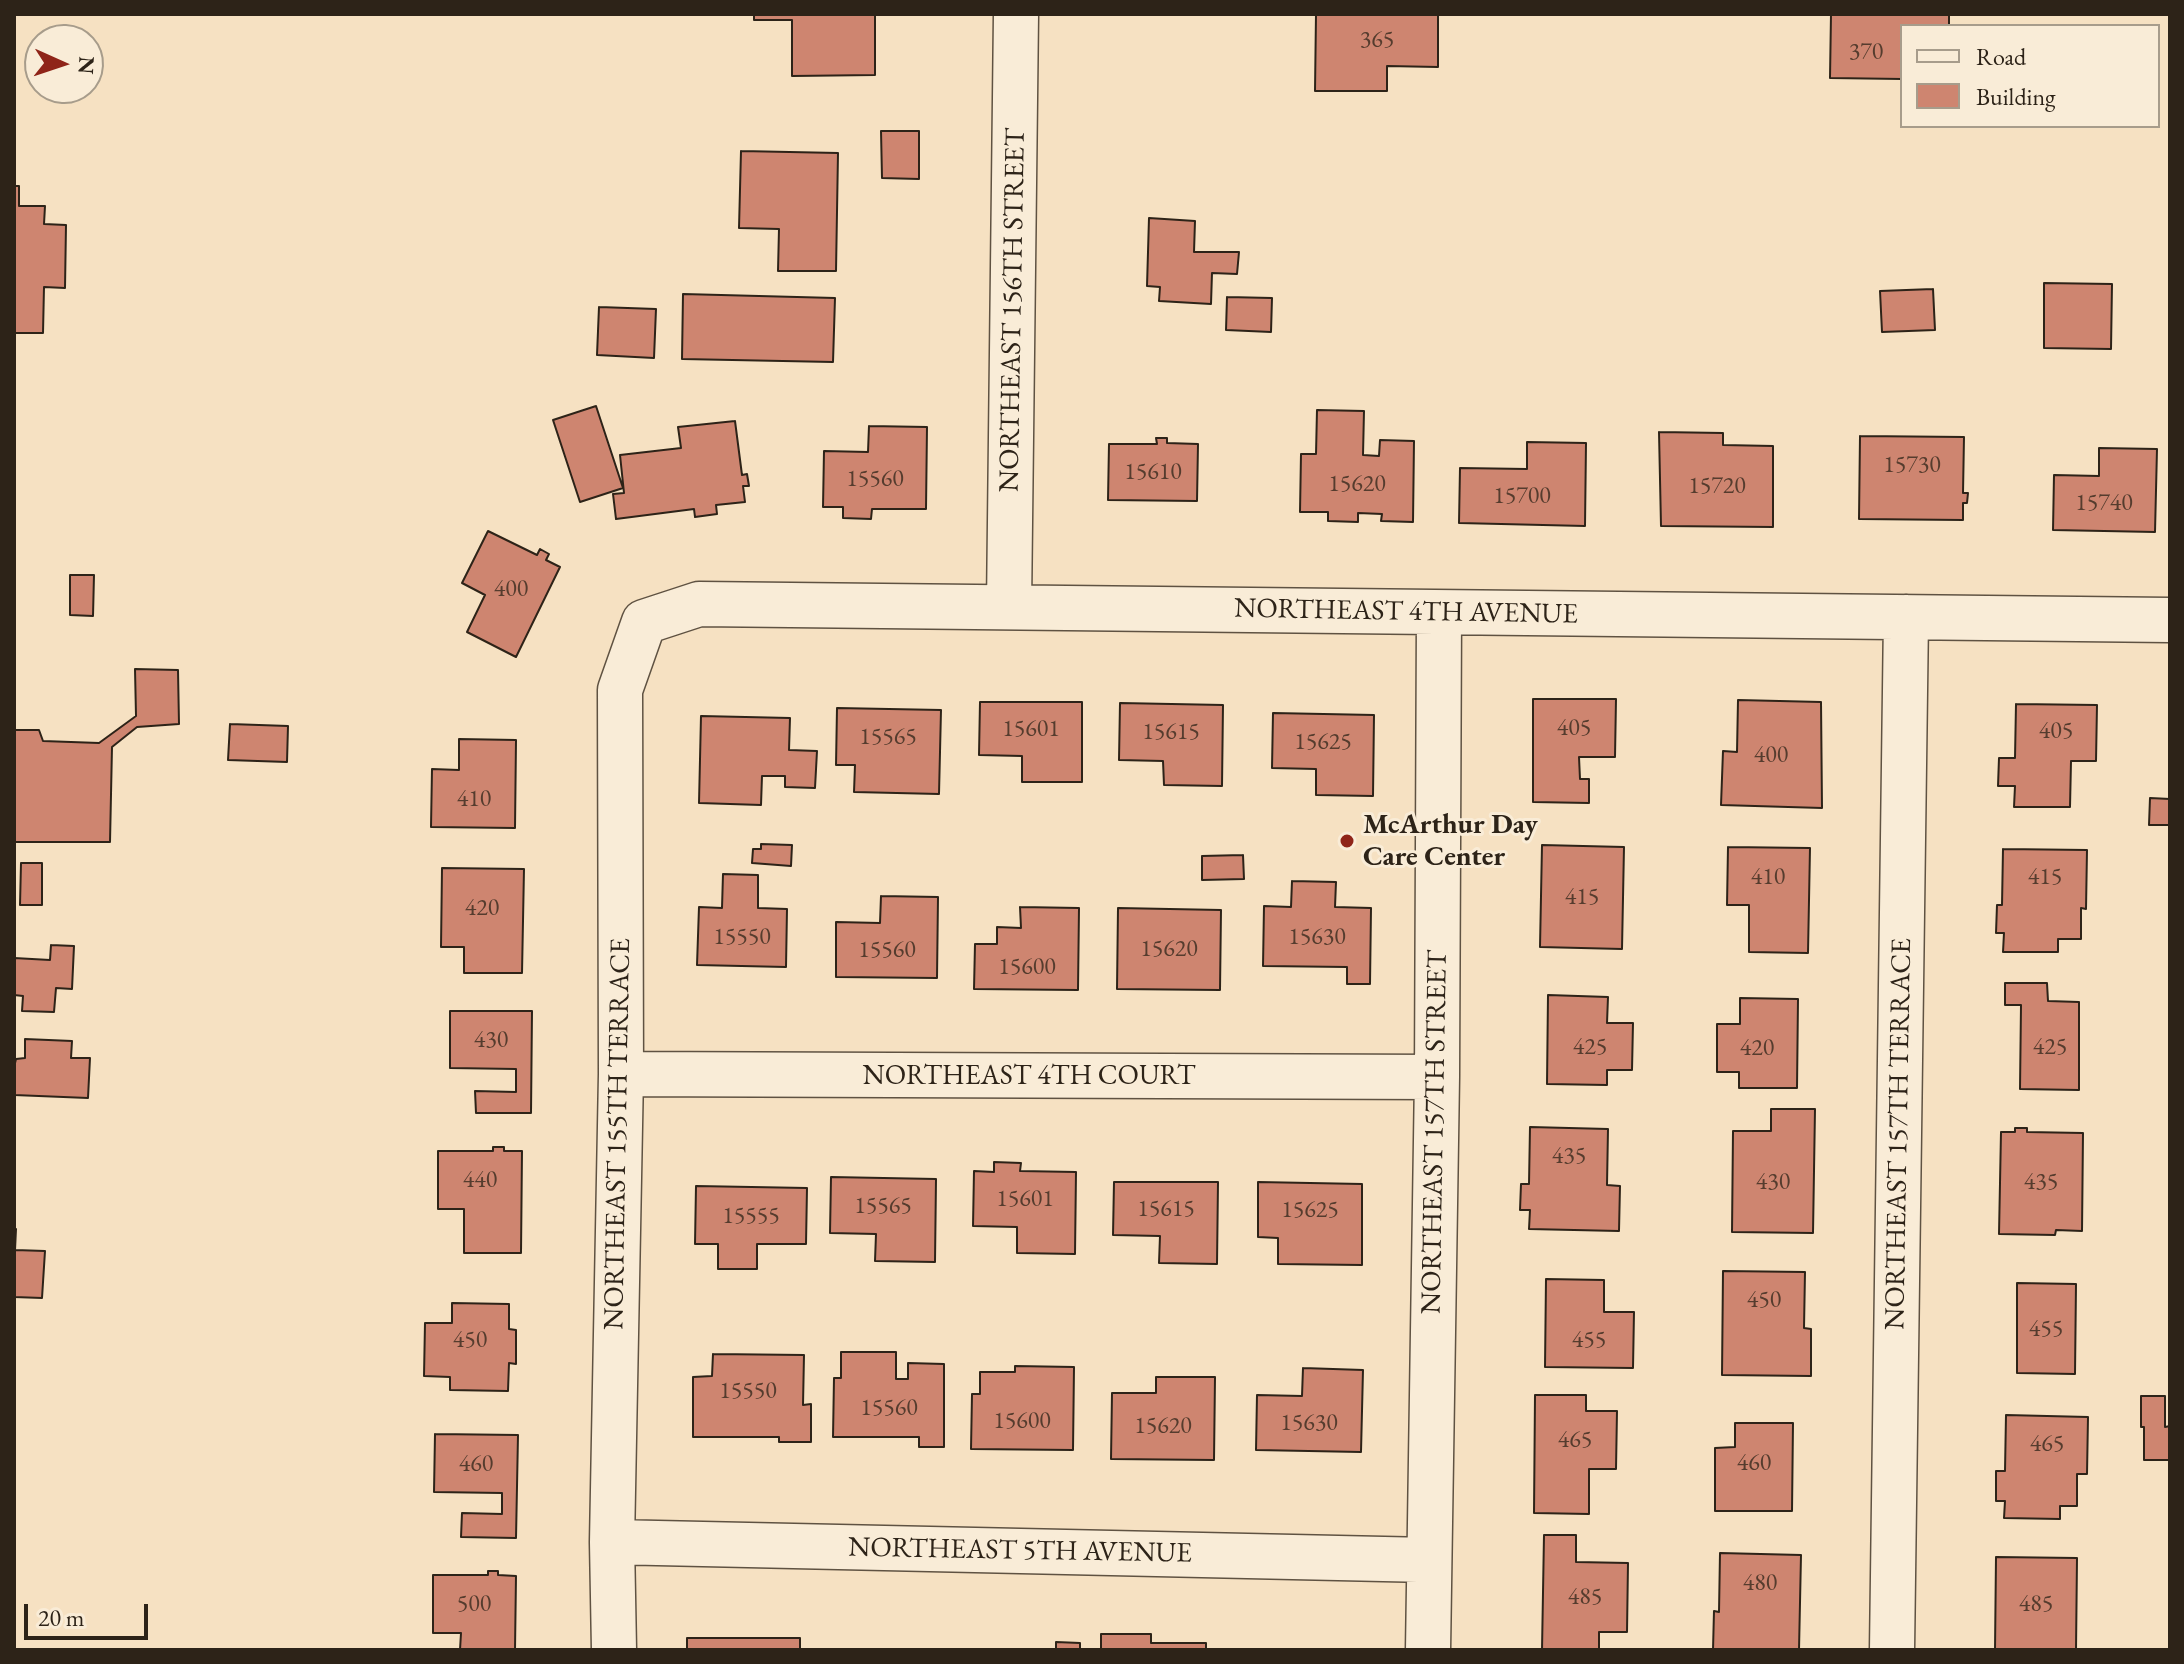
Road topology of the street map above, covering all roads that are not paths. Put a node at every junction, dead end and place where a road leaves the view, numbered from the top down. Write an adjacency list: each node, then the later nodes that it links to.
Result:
1 (1016, 14): 2 (street, NORTHEAST 156TH STREET)
2 (1009, 606): 3 (street, NORTHEAST 4TH AVENUE); 6 (street, NORTHEAST 4TH AVENUE)
3 (1439, 613): 4 (street, NORTHEAST 4TH AVENUE); 8 (street, NORTHEAST 157TH STREET)
4 (1906, 617): 5 (street, NORTHEAST 4TH AVENUE); 13 (street, NORTHEAST 157TH TERRACE)
5 (2170, 620)
6 (644, 622): 7 (street, NORTHEAST 155TH TERRACE)
7 (621, 1074): 8 (street, NORTHEAST 4TH COURT); 9 (street, NORTHEAST 155TH TERRACE)
8 (1437, 1077): 10 (street, NORTHEAST 157TH STREET)
9 (612, 1542): 10 (street, NORTHEAST 5TH AVENUE); 11 (street, NORTHEAST 155TH TERRACE)
10 (1429, 1560): 12 (street, NORTHEAST 157TH STREET)
11 (614, 1650)
12 (1428, 1650)
13 (1892, 1650)

